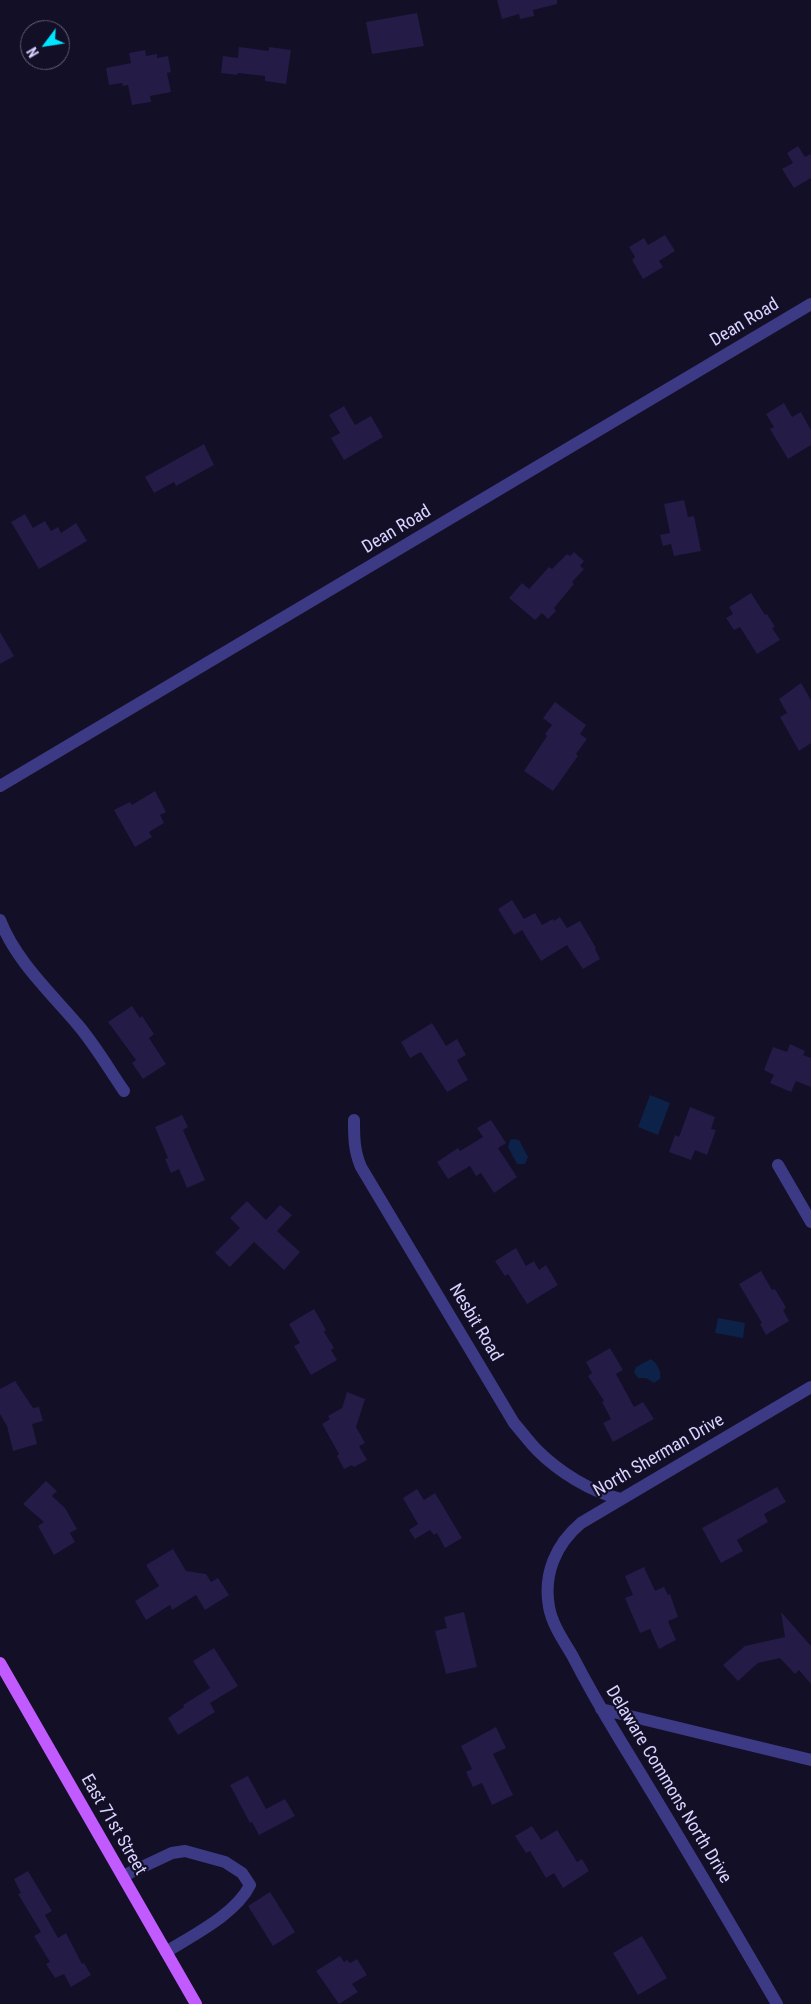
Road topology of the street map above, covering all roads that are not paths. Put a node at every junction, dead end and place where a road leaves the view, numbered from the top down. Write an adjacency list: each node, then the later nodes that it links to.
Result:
1 (811, 304): 2 (street, Dean Road)
2 (0, 786)
3 (0, 920): 4 (street)
4 (124, 1091)
5 (354, 1120): 9 (street, Nesbit Road)
6 (778, 1165): 7 (street)
7 (811, 1222)
8 (811, 1387): 9 (street, North Sherman Drive)
9 (621, 1499): 10 (street, North Sherman Drive)
10 (549, 1577): 12 (street, Delaware Commons North Drive)
11 (0, 1663): 14 (main road, East 71st Street)
12 (601, 1709): 13 (street); 17 (street, Delaware Commons North Drive)
13 (811, 1760)
14 (123, 1876): 15 (main road, East 71st Street); 15 (street)
15 (166, 1952): 16 (main road, East 71st Street)
16 (196, 2004)
17 (777, 2004)

